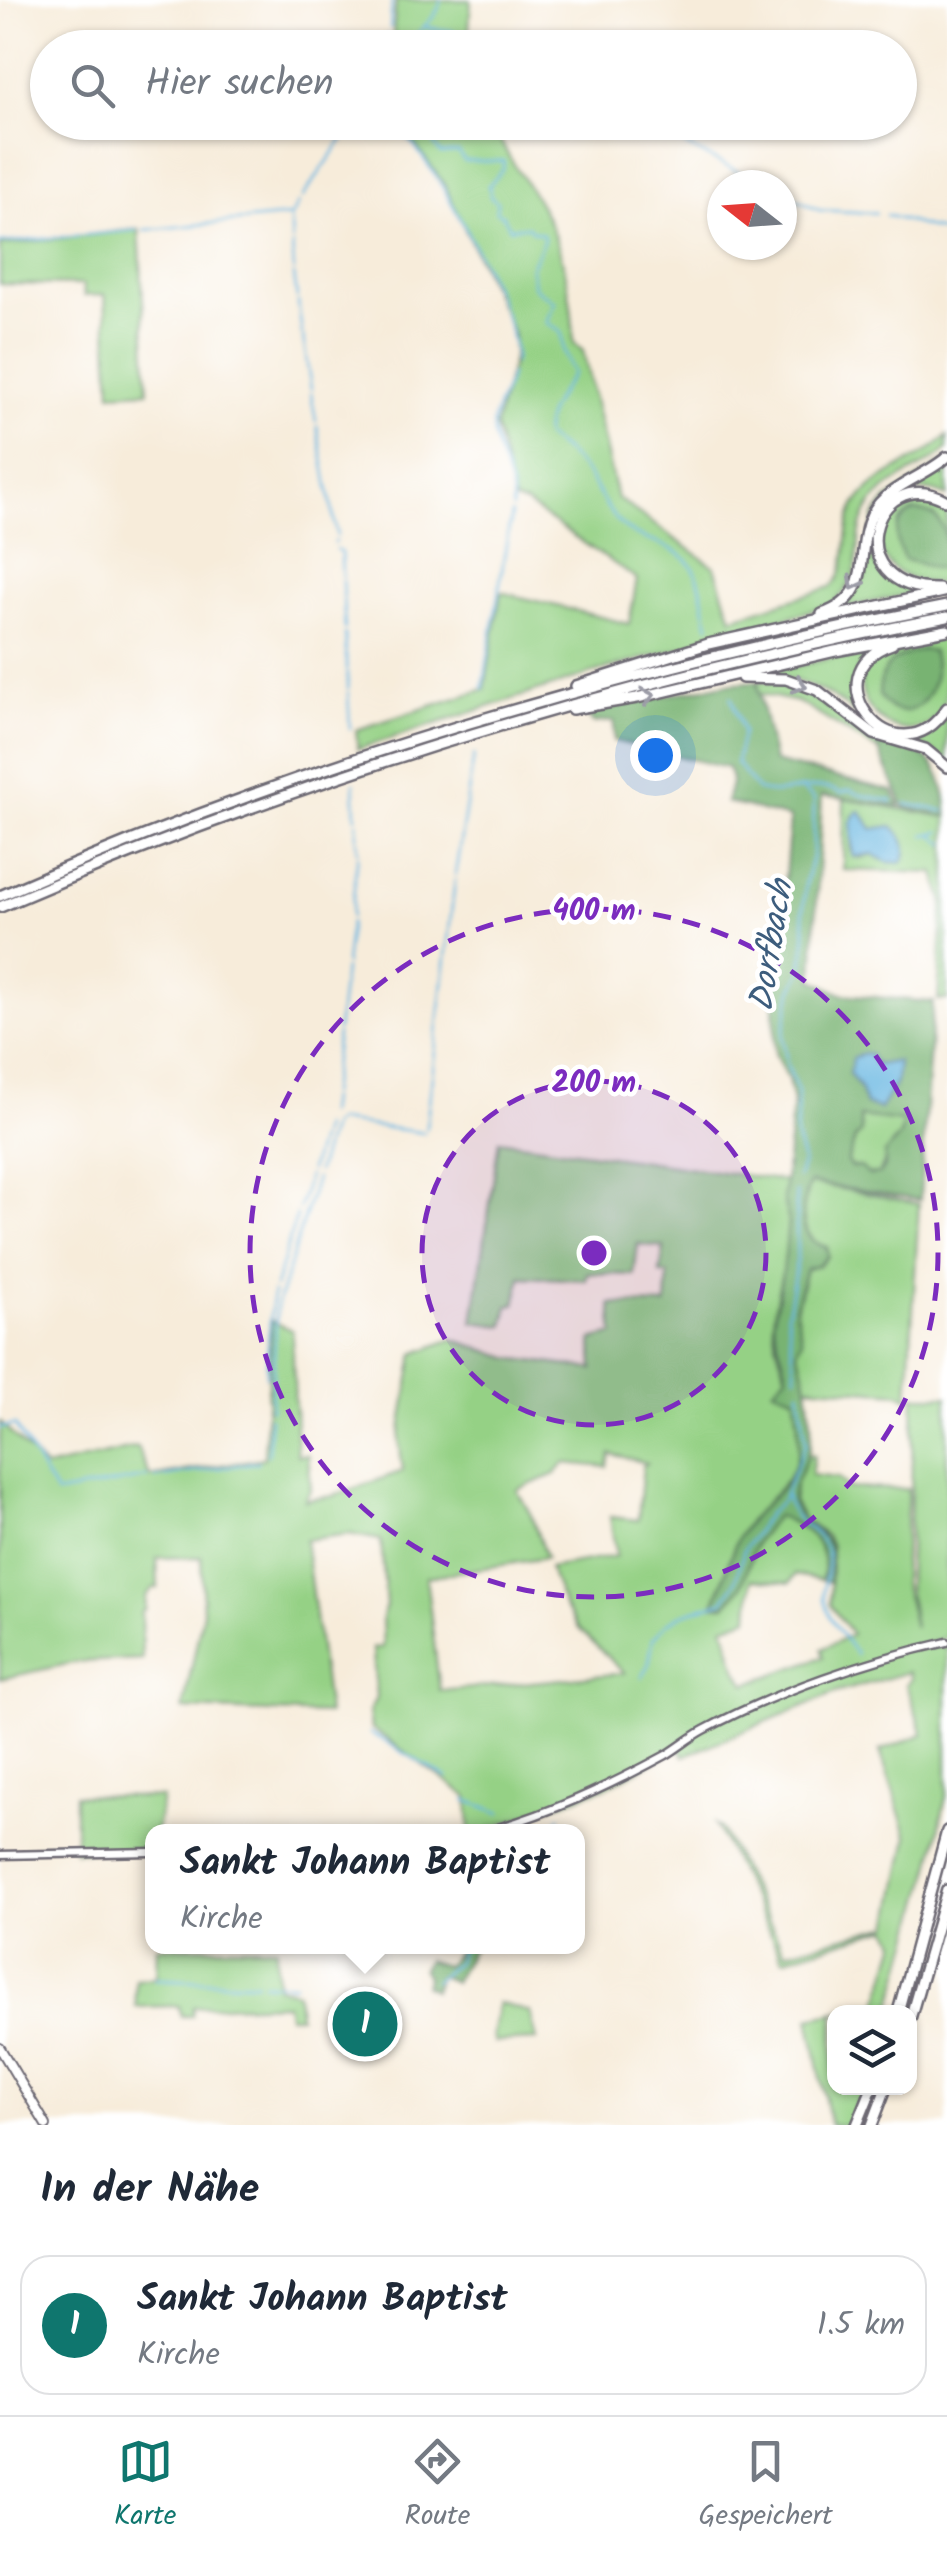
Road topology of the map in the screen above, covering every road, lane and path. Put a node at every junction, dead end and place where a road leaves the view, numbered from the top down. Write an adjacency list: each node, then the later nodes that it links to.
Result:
1 (947, 457): 6 (highway, one-way to 6)
2 (947, 501): 3 (highway)
3 (947, 590): 6 (highway)
4 (947, 606): 9 (highway)
5 (947, 616): 11 (highway)
6 (762, 630): 9 (highway)
7 (947, 631): 8 (highway); 10 (highway)
8 (704, 683): 11 (highway, one-way to 8); 14 (highway, one-way to 14)
9 (522, 705): 12 (highway)
10 (947, 708)
11 (530, 716): 12 (highway)
12 (368, 760): 13 (highway)
13 (346, 767): 15 (highway); 16 (highway)
14 (947, 767)
15 (0, 896)
16 (0, 907)
17 (947, 1642): 18 (street)
18 (512, 1824)
19 (947, 1832): 23 (highway)
20 (145, 1852): 21 (street)
21 (0, 1855)
22 (947, 1890): 24 (highway)
23 (900, 2005)
24 (914, 2005)
25 (0, 2048): 28 (main road)
26 (869, 2095): 29 (highway)
27 (883, 2095): 30 (highway)
28 (46, 2125)
29 (858, 2125)
30 (872, 2125)

